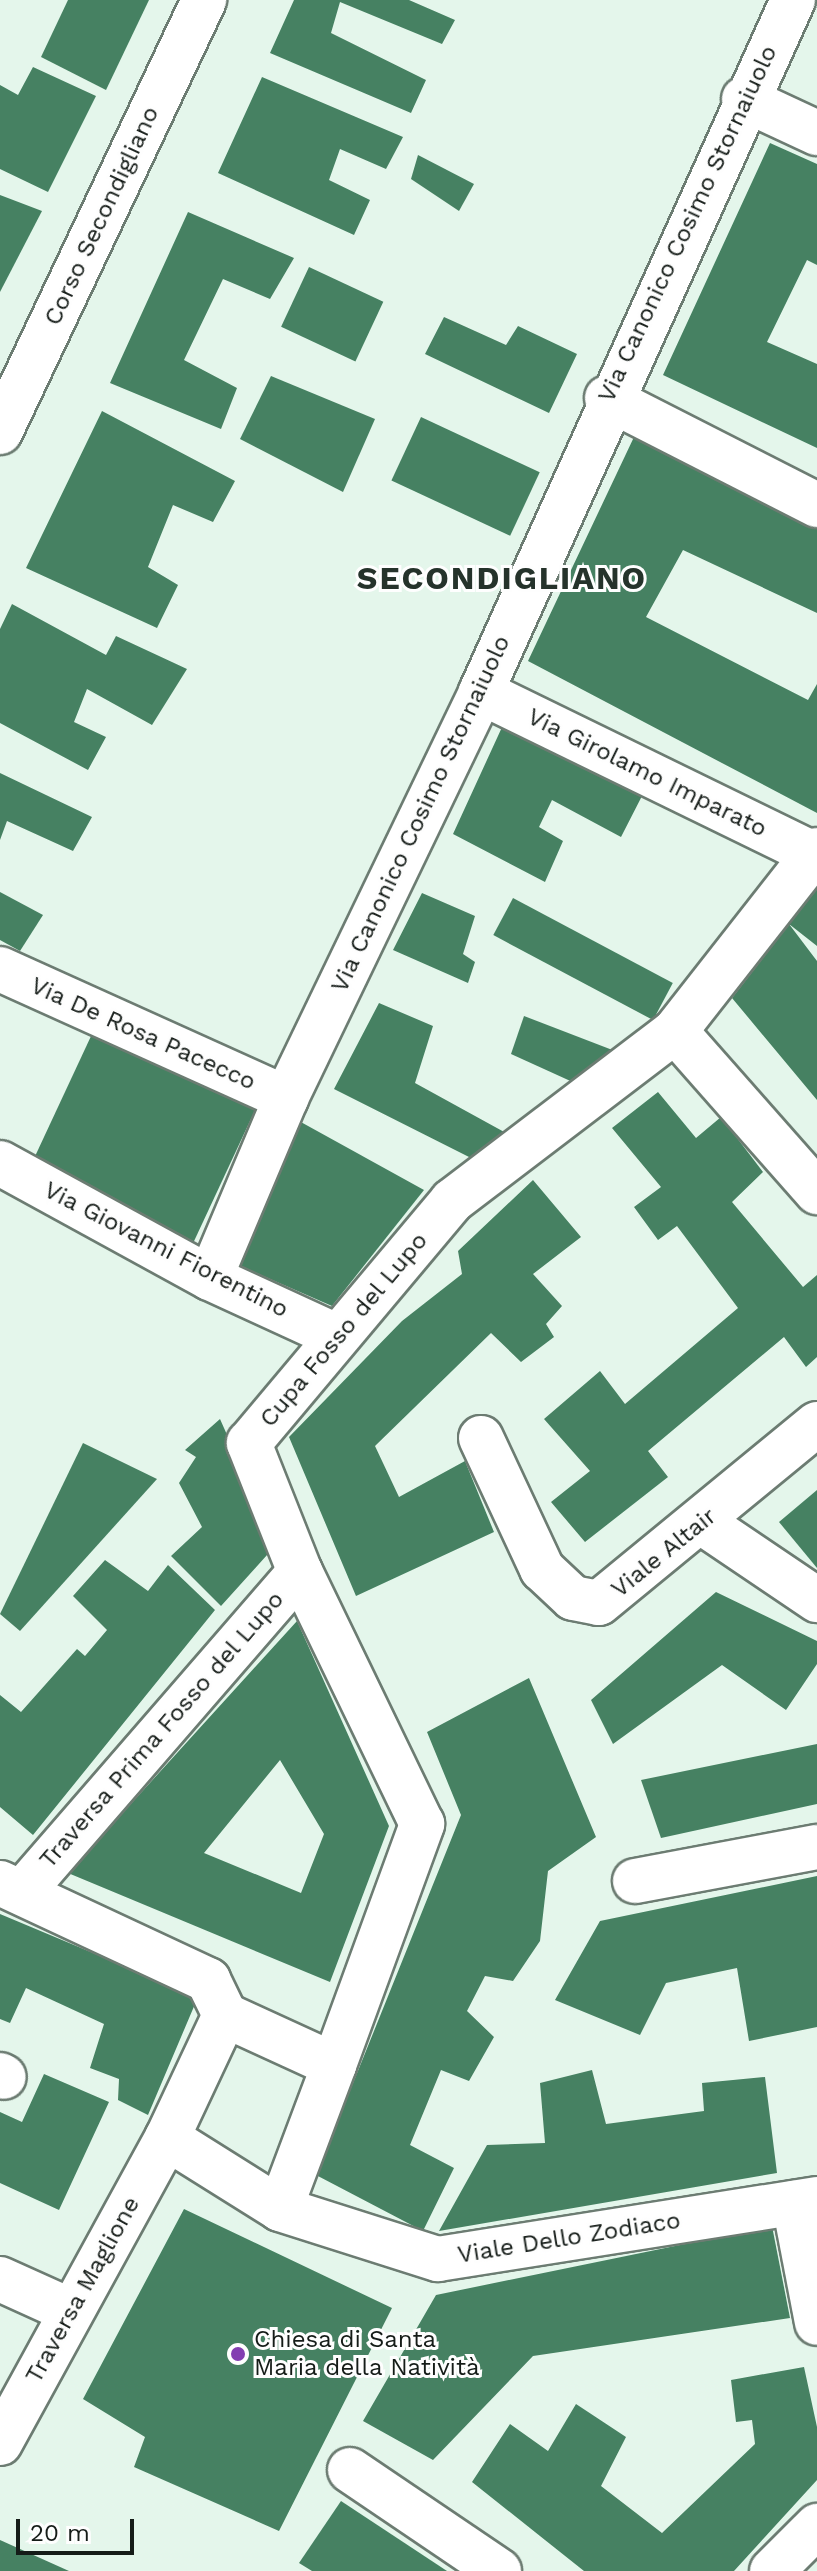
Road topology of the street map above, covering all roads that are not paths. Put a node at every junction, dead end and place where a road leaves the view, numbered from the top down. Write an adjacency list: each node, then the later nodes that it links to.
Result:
1 (204, 0): 6 (street, Corso Secondigliano)
2 (793, 0): 3 (street, Via Canonico Cosimo Stornaiuolo)
3 (744, 99): 4 (street); 5 (street, Via Canonico Cosimo Stornaiuolo)
4 (817, 133)
5 (607, 398): 7 (street); 8 (street, Via Canonico Cosimo Stornaiuolo)
6 (5, 410)
7 (817, 505)
8 (481, 692): 9 (street, Via Girolamo Imparato); 12 (street, Via Canonico Cosimo Stornaiuolo)
9 (815, 852): 11 (street, Cupa Fosso del Lupo)
10 (0, 969): 12 (street, Via De Rosa Pacecco)
11 (675, 1031): 14 (street); 16 (street, Cupa Fosso del Lupo)
12 (286, 1098): 15 (street, Via Canonico Cosimo Stornaiuolo)
13 (0, 1163): 15 (street, Via Giovanni Fiorentino)
14 (817, 1192)
15 (210, 1278): 16 (street, Via Giovanni Fiorentino)
16 (334, 1335): 20 (street, Cupa Fosso del Lupo)
17 (817, 1424): 19 (street, Viale Altair)
18 (481, 1438): 19 (street, Viale Altair)
19 (703, 1523): 21 (street)
20 (300, 1572): 24 (street, Traversa Prima Fosso del Lupo); 26 (street, Cupa Fosso del Lupo)
21 (817, 1600)
22 (817, 1847): 23 (street)
23 (635, 1881)
24 (12, 1886): 25 (street)
25 (225, 2015): 26 (street); 27 (street, Traversa Maglione)
26 (334, 2065): 29 (street, Cupa Fosso del Lupo)
27 (167, 2138): 29 (street, Viale Dello Zodiaco); 31 (street, Traversa Maglione)
28 (805, 2201): 29 (street, Viale Dello Zodiaco); 32 (street)
29 (280, 2209)
30 (0, 2279): 31 (street)
31 (71, 2311): 33 (street, Traversa Maglione)
32 (817, 2323)
33 (0, 2443)
34 (350, 2470): 36 (street)
35 (817, 2526): 37 (street)
36 (499, 2571)
37 (772, 2571)

